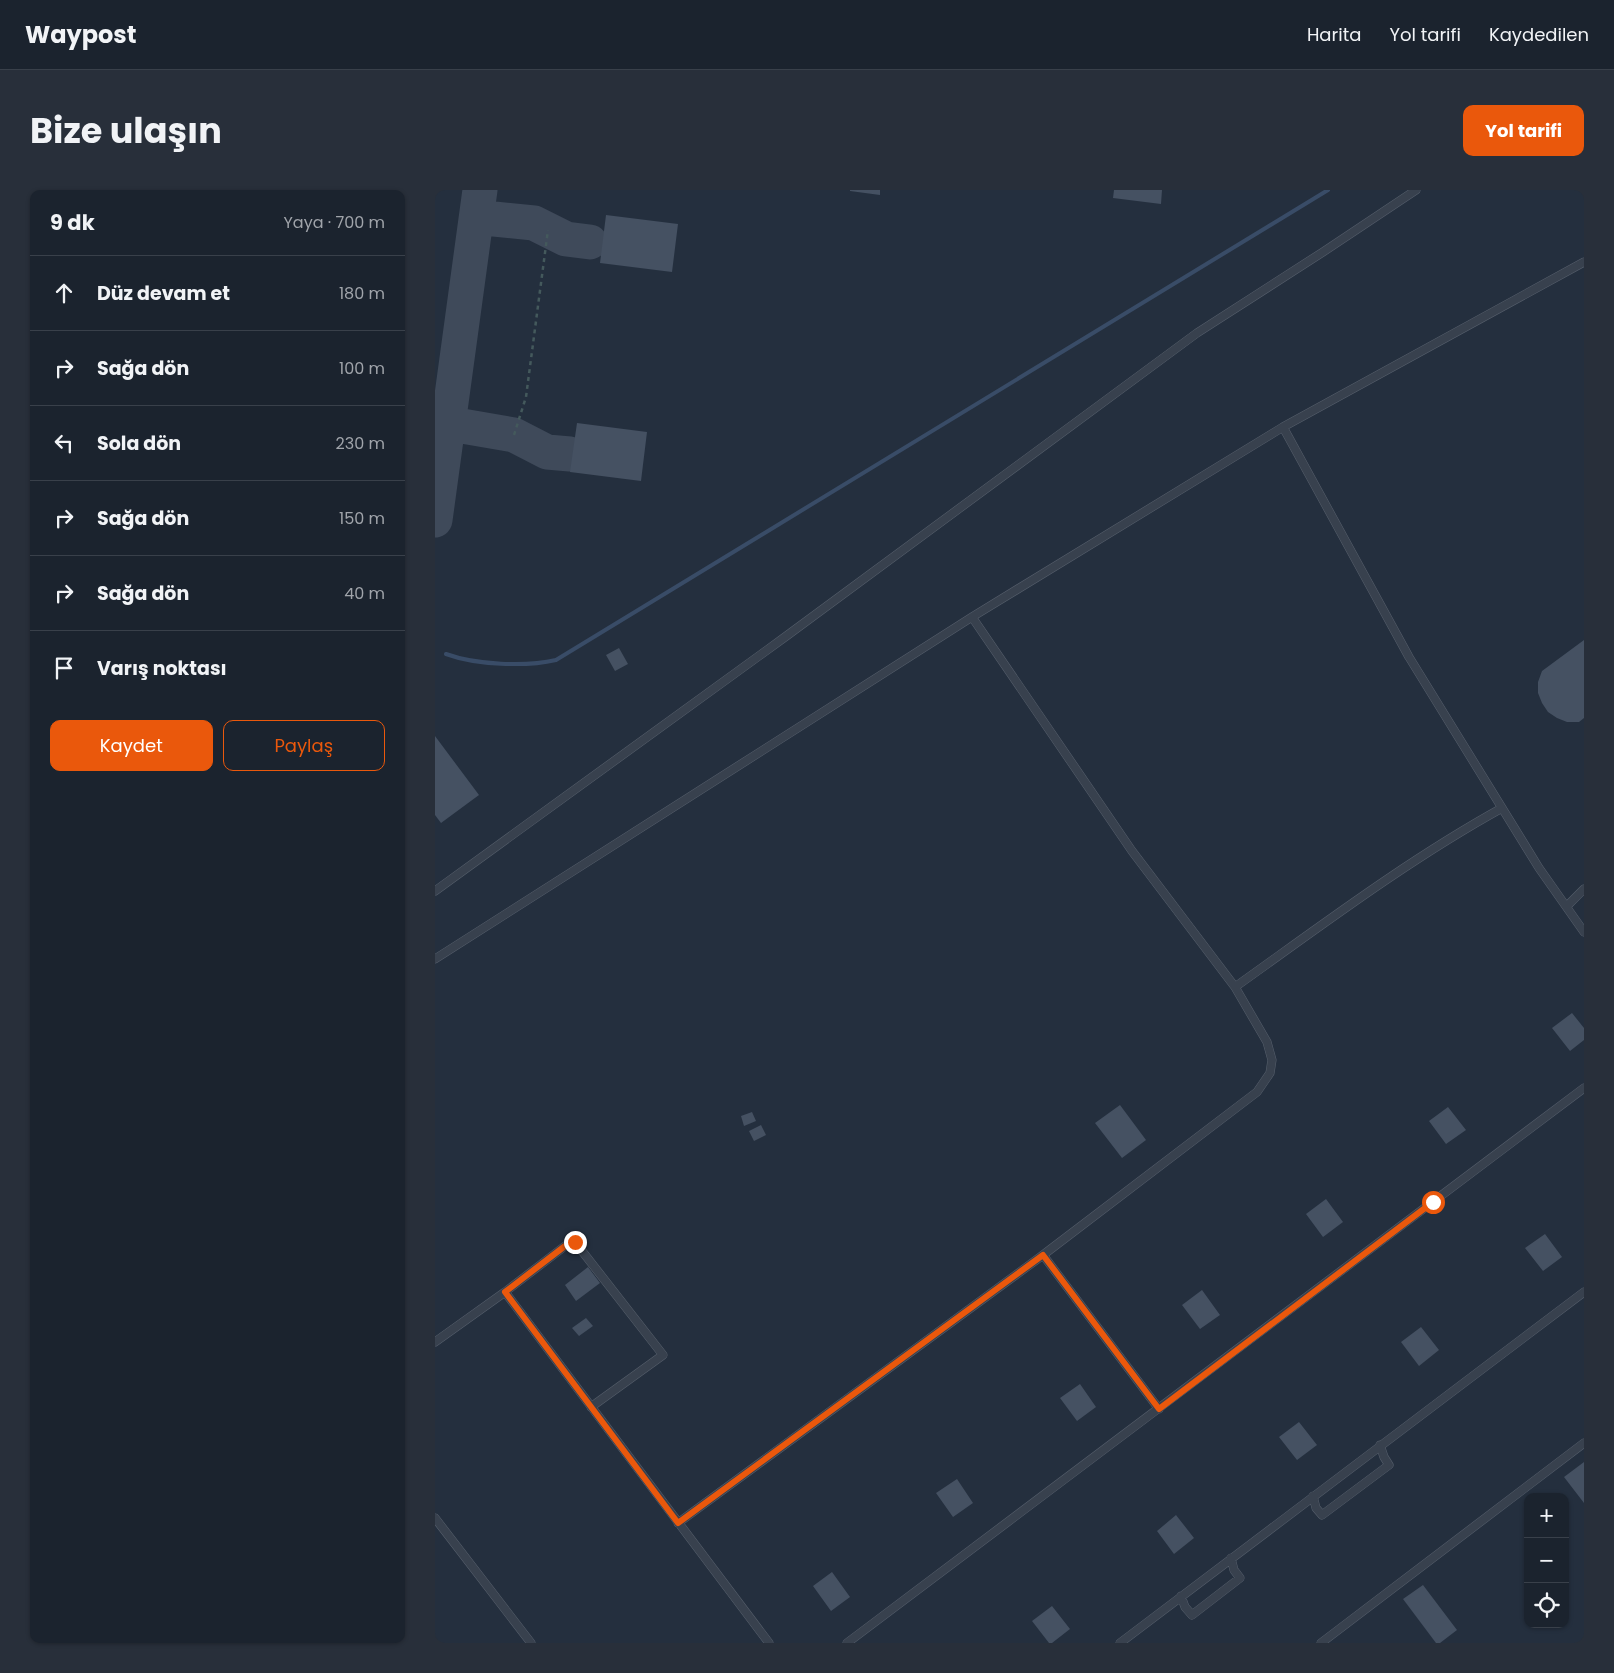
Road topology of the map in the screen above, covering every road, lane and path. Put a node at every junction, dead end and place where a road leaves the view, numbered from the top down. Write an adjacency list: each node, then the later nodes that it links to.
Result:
1 (1416, 190): 9 (lane)
2 (548, 230): 5 (path)
3 (1584, 262): 4 (lane)
4 (1283, 427): 6 (lane); 7 (lane)
5 (514, 435)
6 (972, 617): 12 (lane); 13 (lane)
7 (1502, 808): 10 (lane); 13 (lane)
8 (1584, 889): 10 (lane)
9 (435, 891)
10 (1567, 906): 11 (lane)
11 (1584, 932)
12 (435, 959)
13 (1235, 987): 15 (lane)
14 (1584, 1088): 20 (lane)
15 (1043, 1255): 20 (lane); 25 (lane)
16 (505, 1292): 18 (lane); 19 (lane); 19 (lane)
17 (1584, 1292): 22 (lane)
18 (435, 1342)
19 (591, 1407): 25 (lane)
20 (1159, 1409): 30 (lane)
21 (1584, 1443): 32 (lane)
22 (1380, 1445): 23 (lane); 23 (lane)
23 (1313, 1496): 26 (lane)
24 (435, 1518): 28 (lane)
25 (678, 1523): 29 (lane)
26 (1231, 1558): 27 (lane); 27 (lane)
27 (1181, 1596): 31 (lane)
28 (531, 1643)
29 (769, 1643)
30 (847, 1643)
31 (1120, 1643)
32 (1321, 1643)

